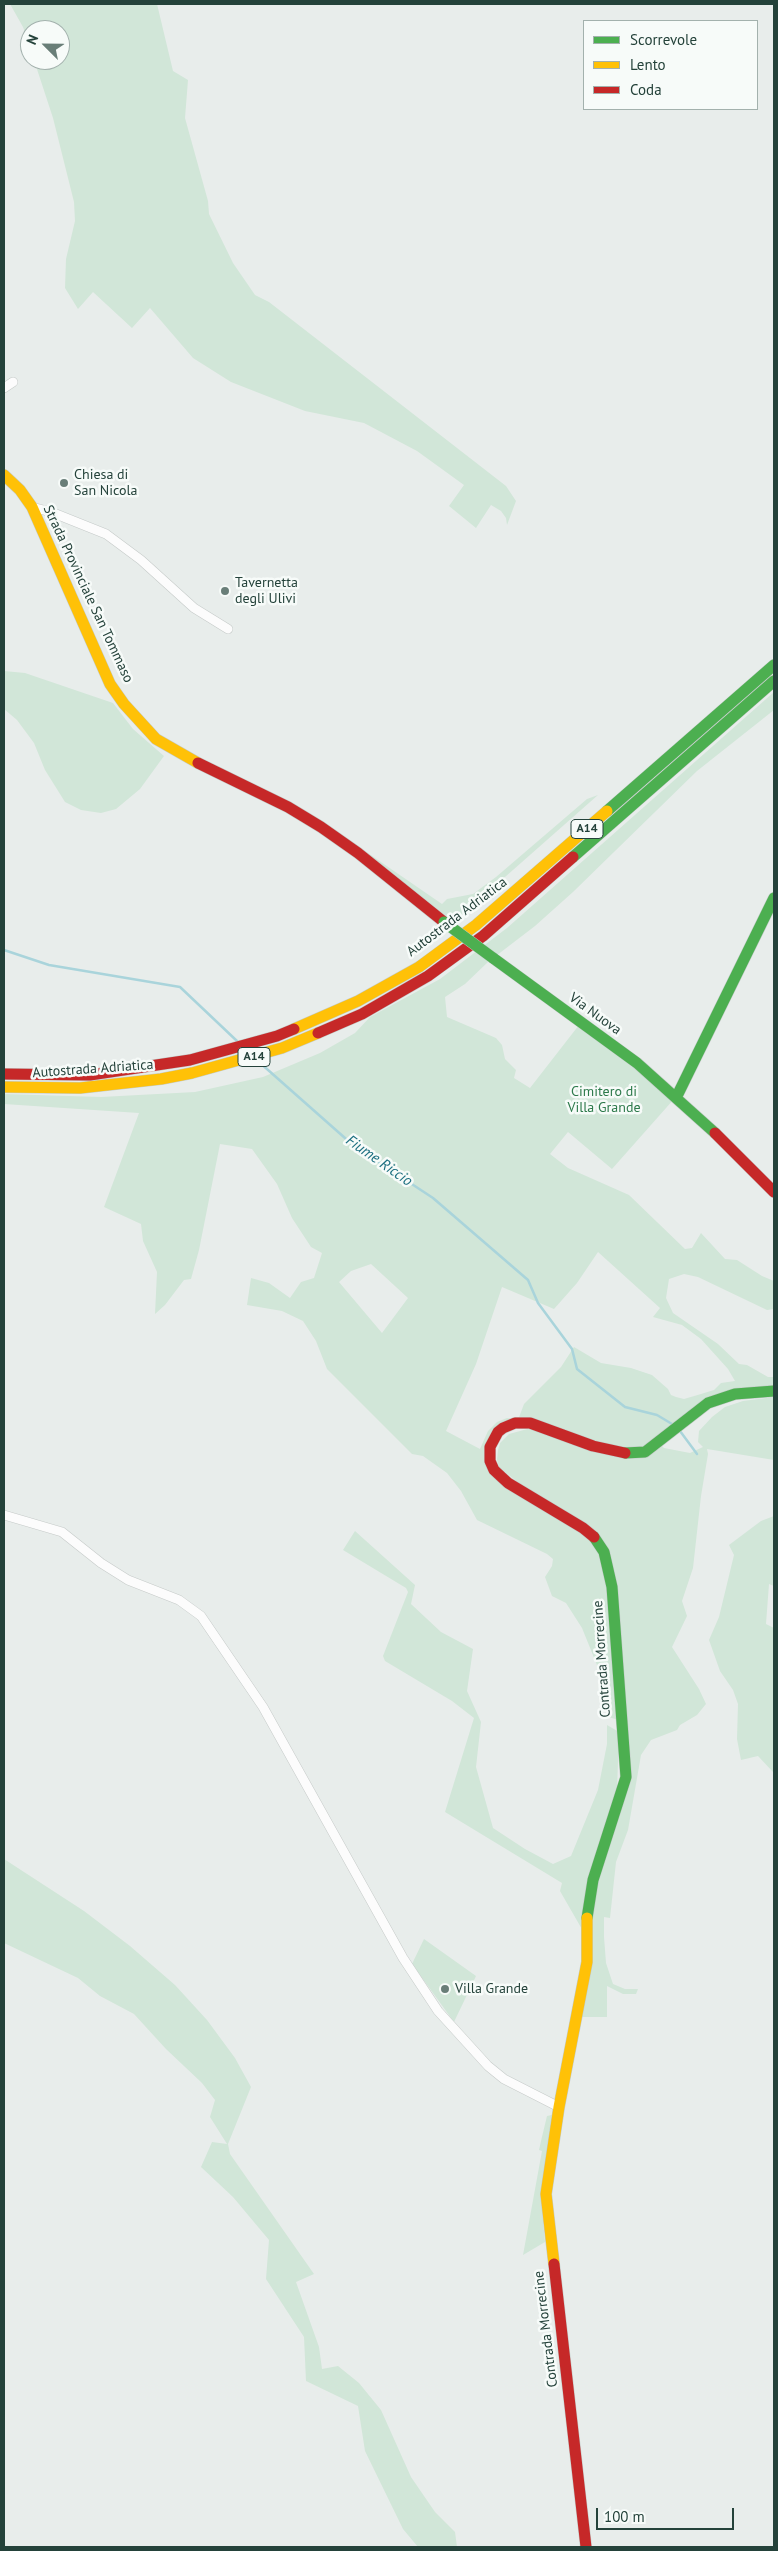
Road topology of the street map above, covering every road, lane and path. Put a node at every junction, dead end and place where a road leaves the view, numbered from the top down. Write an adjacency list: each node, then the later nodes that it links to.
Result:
1 (13, 382): 2 (street)
2 (4, 388)
3 (4, 475): 4 (main road, Strada Provinciale San Tommaso)
4 (32, 507): 5 (street); 9 (main road, Strada Provinciale San Tommaso, bridge)
5 (228, 629)
6 (774, 665): 10 (main road, Autostrada Adriatica / A14)
7 (774, 681): 11 (main road, Autostrada Adriatica / A14)
8 (774, 898): 12 (main road)
9 (492, 958): 12 (main road, Via Nuova)
10 (4, 1074)
11 (4, 1087)
12 (676, 1098): 13 (main road, Via Nuova)
13 (774, 1192)
14 (774, 1391): 16 (main road, Contrada Morrecine)
15 (4, 1515): 16 (street)
16 (559, 2107): 17 (main road, Contrada Morrecine)
17 (586, 2547)

